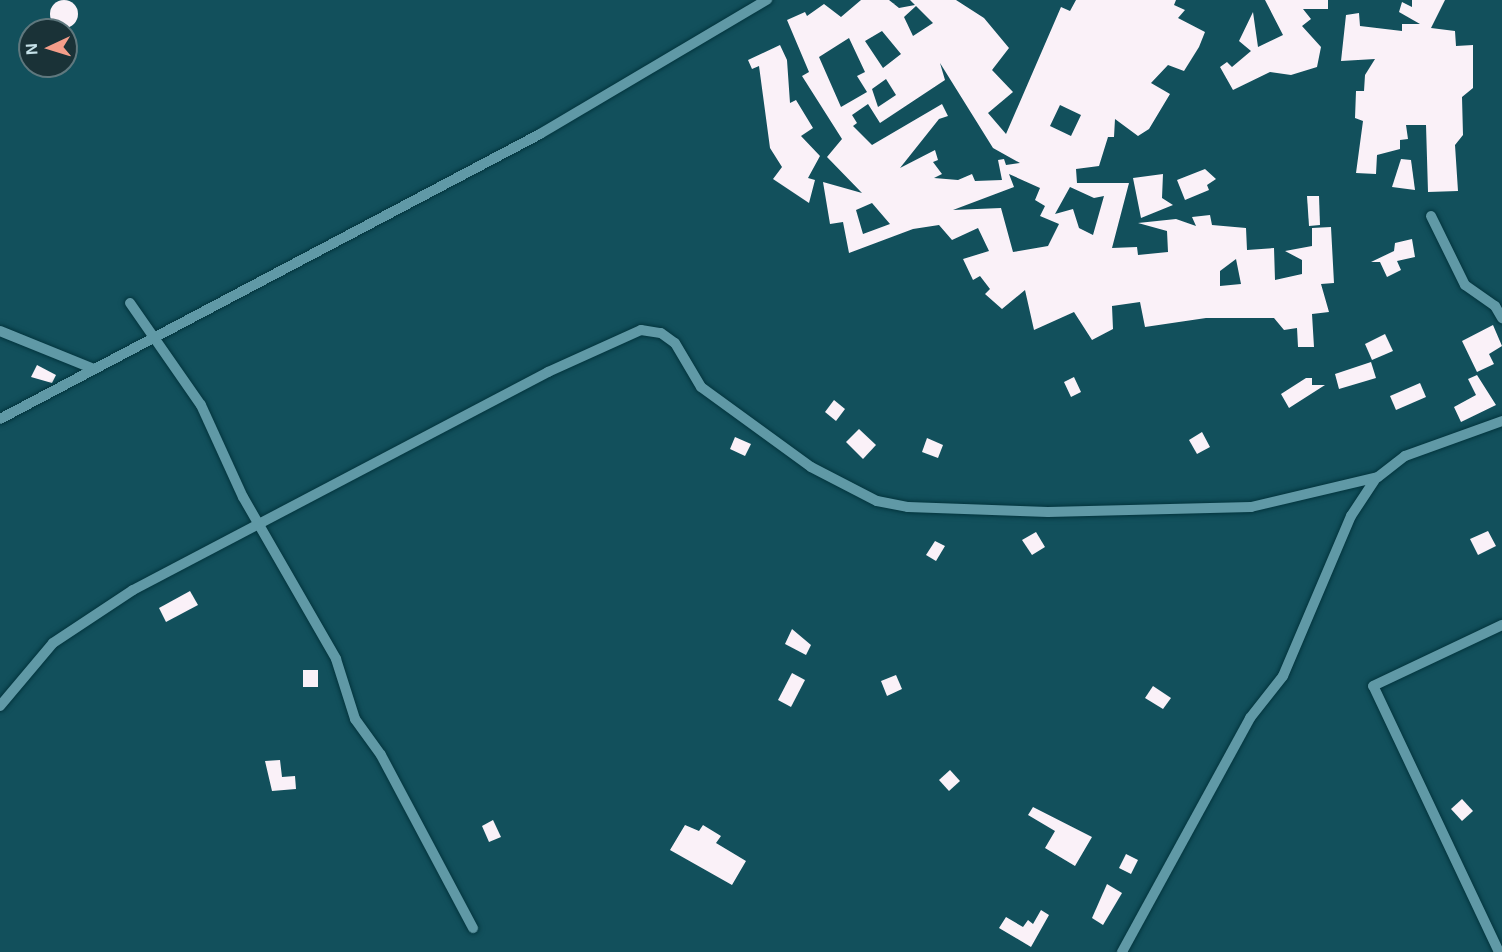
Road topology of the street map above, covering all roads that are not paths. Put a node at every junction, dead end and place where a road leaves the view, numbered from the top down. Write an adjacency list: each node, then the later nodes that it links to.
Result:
1 (767, 0): 6 (street)
2 (1431, 216): 4 (street)
3 (130, 303): 6 (street)
4 (1502, 318)
5 (0, 331): 7 (street)
6 (154, 338): 7 (street); 11 (street)
7 (94, 369): 8 (street)
8 (0, 419)
9 (1502, 421): 10 (street)
10 (1376, 478): 11 (street); 15 (street)
11 (259, 526): 13 (street); 14 (street)
12 (1502, 625): 16 (street)
13 (0, 706)
14 (473, 927)
15 (1122, 952)
16 (1499, 952)

